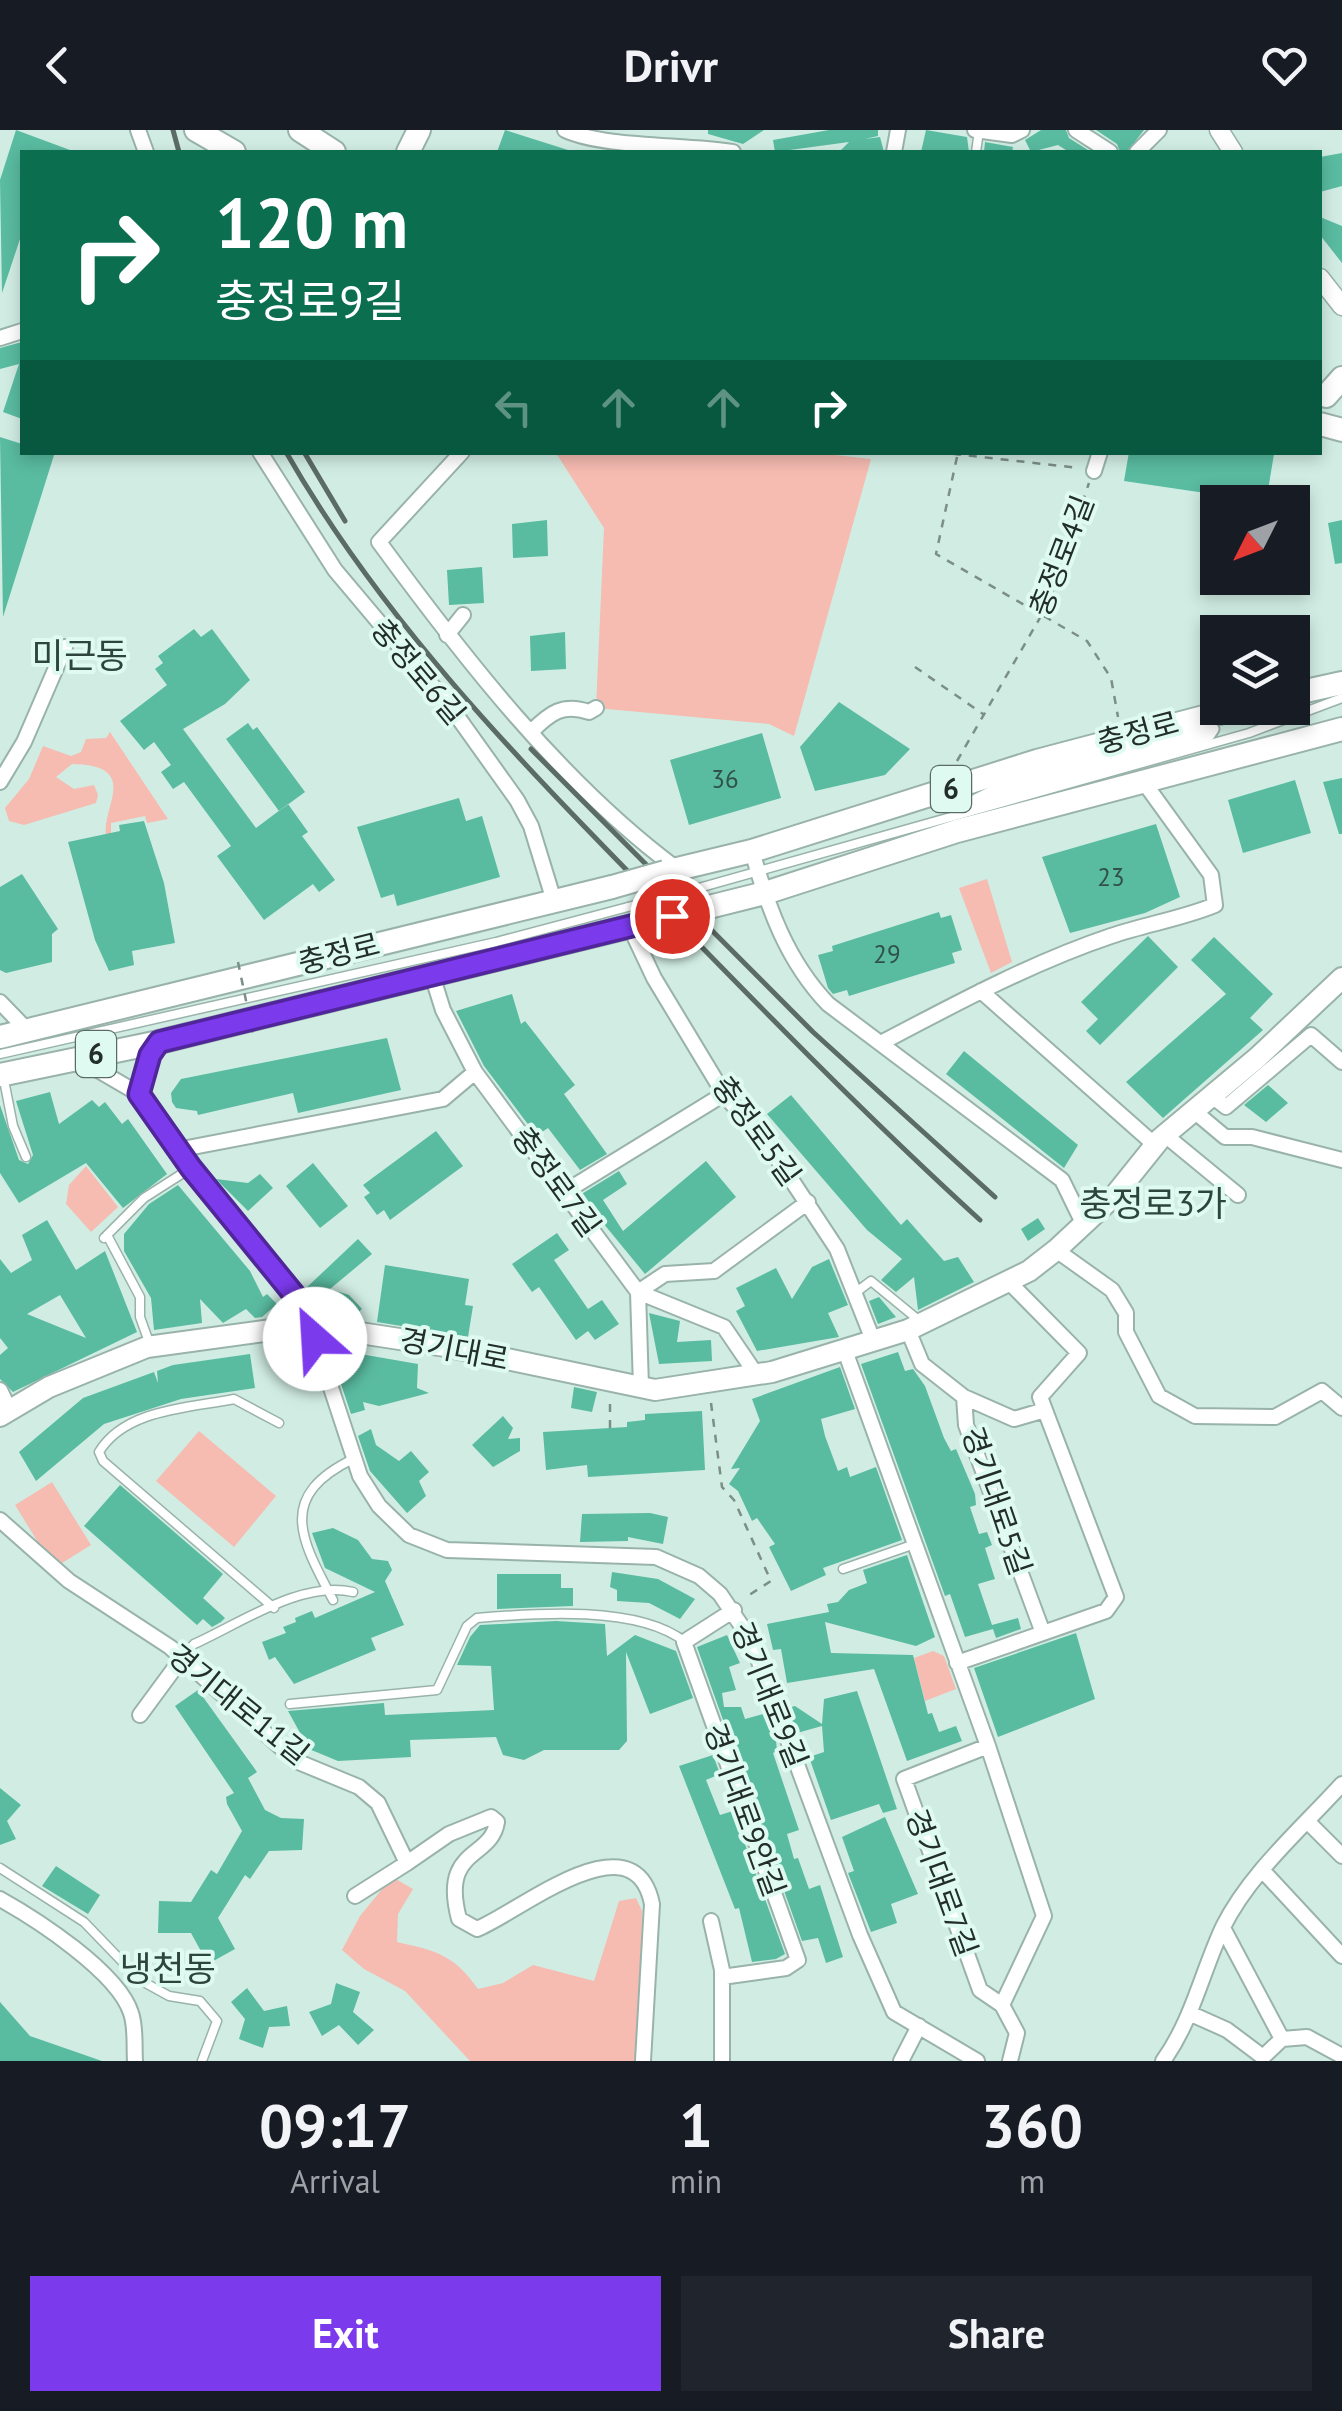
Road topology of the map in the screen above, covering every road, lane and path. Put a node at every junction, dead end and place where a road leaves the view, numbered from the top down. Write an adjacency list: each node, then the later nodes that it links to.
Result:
1 (196, 130): 8 (main road)
2 (300, 130): 9 (main road)
3 (565, 130): 10 (street)
4 (977, 130): 5 (street)
5 (1022, 130)
6 (1076, 130): 11 (street)
7 (1159, 130): 12 (street)
8 (231, 150)
9 (331, 150)
10 (722, 150)
11 (1107, 150)
12 (1139, 150)
13 (1322, 281): 14 (street)
14 (1342, 306)
15 (1342, 378): 16 (main road)
16 (1329, 397)
17 (262, 455): 43 (street, 충정로6길)
18 (459, 455): 25 (street)
19 (958, 455): 23 (path)
20 (966, 455): 22 (path)
21 (1099, 455): 22 (street, 충정로4길)
22 (1094, 471): 23 (path, 충정로4길)
23 (1043, 613): 32 (path, 충정로4길); 33 (path)
24 (463, 615): 25 (street)
25 (447, 635): 36 (street)
26 (66, 647): 39 (street)
27 (914, 667): 32 (path)
28 (1342, 683): 29 (main road)
29 (1310, 690)
30 (1342, 698): 42 (lane)
31 (596, 708): 36 (street)
32 (984, 714): 37 (path, 충정로4길)
33 (1118, 717)
34 (1200, 718): 42 (main road, 충정로 / 6)
35 (1342, 729): 38 (main road, 충정로 / 6)
36 (532, 731): 41 (street)
37 (958, 762)
38 (1143, 781): 42 (main road, 충정로 / 6); 48 (street, 충정로)
39 (0, 782)
40 (971, 804): 40 (street)
41 (671, 871): 42 (main road, 충정로 / 6); 43 (main road, 충정로 / 6, bridge)
42 (759, 872): 44 (main road, 충정로 / 6, bridge); 53 (street)
43 (554, 901): 50 (main road, 충정로 / 6)
44 (636, 919): 46 (main road, 충정로 / 6); 54 (lane); 59 (street, 충정로5길)
45 (238, 962): 51 (path, bridge)
46 (432, 975): 52 (main road, 충정로 / 6); 57 (street, 충정로7길)
47 (1342, 978): 60 (main road, 경기대로)
48 (981, 991): 53 (street); 62 (street)
49 (0, 1002): 50 (street)
50 (27, 1030): 54 (main road, 충정로 / 6)
51 (254, 1039)
52 (159, 1042): 55 (main road, 충정로 / 6); 58 (street)
53 (880, 1044): 70 (street)
54 (1, 1058): 55 (main road, 충정로 / 6); 64 (lane)
55 (77, 1058): 58 (street)
56 (1342, 1062): 60 (street, 경기대로)
57 (475, 1072): 63 (street); 67 (street, 충정로7길)
58 (139, 1094): 63 (street, 경기대로9길)
59 (724, 1094): 67 (street); 69 (street, 충정로5길)
60 (1212, 1096): 61 (main road, 경기대로)
61 (1194, 1111): 62 (main road, 경기대로); 65 (street)
62 (1160, 1140): 68 (street); 70 (main road, 경기대로)
63 (178, 1150): 66 (street, 경기대로9길)
64 (26, 1157)
65 (1342, 1160)
66 (191, 1168): 75 (street, 경기대로9길); 78 (lane)
67 (563, 1192): 73 (street, 충정로7길)
68 (1238, 1195)
69 (808, 1202): 73 (street); 74 (street, 충정로5길)
70 (1083, 1223): 71 (main road, 경기대로)
71 (1056, 1250): 72 (main road, 경기대로); 86 (street)
72 (1008, 1281): 76 (main road, 경기대로); 87 (street)
73 (638, 1292): 80 (street); 82 (street)
74 (854, 1293): 76 (lane); 77 (street, 충정로5길)
75 (308, 1324): 78 (main road, 경기대로); 82 (main road, 경기대로); 90 (street, 경기대로9길)
76 (915, 1326): 77 (main road, 경기대로); 83 (street, 경기대로5길)
77 (873, 1340): 79 (main road, 경기대로)
78 (151, 1346): 85 (main road, 경기대로)
79 (844, 1348): 80 (main road, 경기대로); 92 (street, 경기대로7길)
80 (756, 1374): 81 (main road, 경기대로)
81 (704, 1382): 82 (main road, 경기대로); 98 (path)
82 (641, 1387)
83 (964, 1397): 87 (street); 99 (street, 경기대로5길)
84 (610, 1402): 89 (path)
85 (3, 1405)
86 (1342, 1408)
87 (1045, 1410): 99 (street)
88 (279, 1423): 97 (lane)
89 (610, 1428)
90 (353, 1460): 94 (lane); 98 (street, 경기대로9길)
91 (0, 1520): 101 (street, 경기대로11길)
92 (912, 1545): 93 (lane); 102 (street, 경기대로7길)
93 (843, 1569)
94 (327, 1588): 95 (lane); 96 (lane); 97 (lane)
95 (353, 1592)
96 (333, 1600)
97 (274, 1608): 101 (lane)
98 (734, 1610): 100 (street); 120 (street, 경기대로9길)
99 (1043, 1633): 102 (street)
100 (685, 1642): 103 (lane); 117 (street, 경기대로9안길)
101 (182, 1658): 104 (street); 109 (street, 경기대로11길)
102 (957, 1663): 105 (street, 경기대로7길)
103 (290, 1704)
104 (140, 1716)
105 (988, 1746): 118 (street, 경기대로7길); 118 (street, 경기대로7길)
106 (1342, 1784): 107 (street)
107 (1308, 1822): 108 (street); 111 (street)
108 (1342, 1856)
109 (407, 1863): 112 (street); 125 (street)
110 (0, 1868): 124 (lane)
111 (1263, 1871): 115 (street); 116 (street)
112 (355, 1896)
113 (0, 1899): 123 (street)
114 (711, 1921): 117 (street)
115 (1223, 1928): 119 (street); 121 (street)
116 (1342, 1956)
117 (722, 1977): 126 (street)
118 (1002, 2005): 129 (street, 경기대로7길)
119 (1190, 2012): 121 (street); 130 (street)
120 (920, 2026): 127 (street); 128 (street, 경기대로9길)
121 (1282, 2039): 122 (street)
122 (1342, 2056)
123 (135, 2061)
124 (202, 2061)
125 (644, 2061)
126 (722, 2061)
127 (901, 2061)
128 (977, 2061)
129 (1010, 2061)
130 (1163, 2061)

